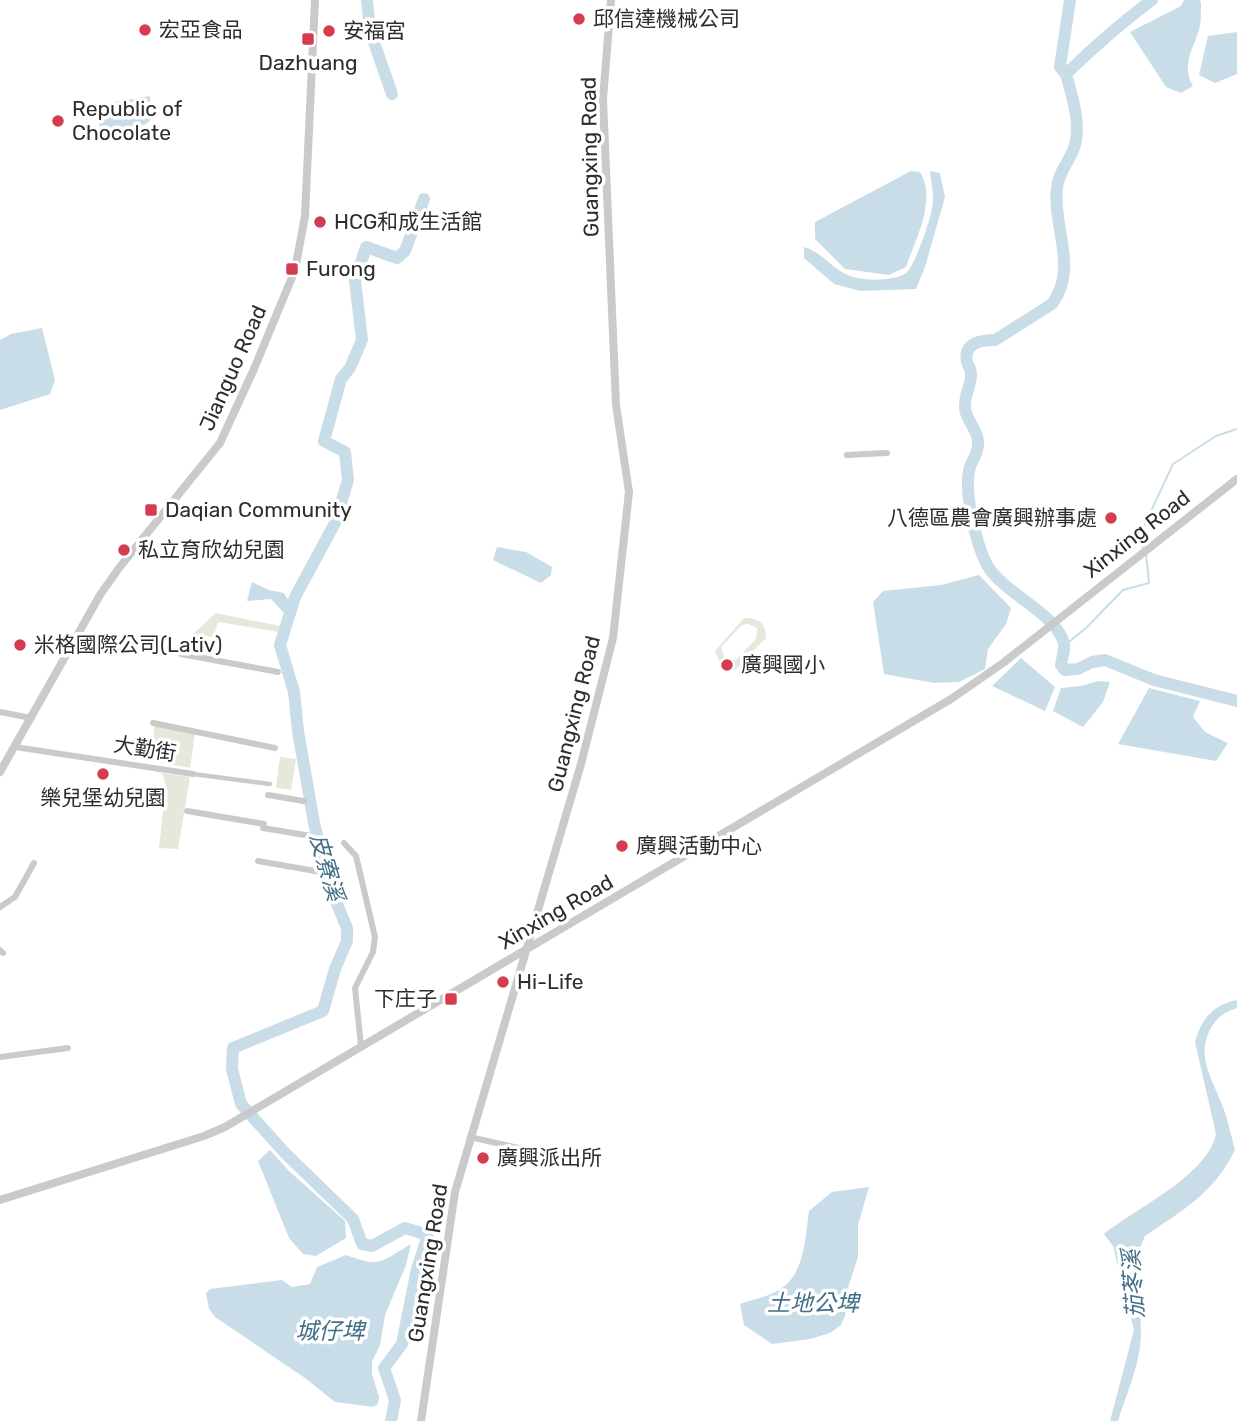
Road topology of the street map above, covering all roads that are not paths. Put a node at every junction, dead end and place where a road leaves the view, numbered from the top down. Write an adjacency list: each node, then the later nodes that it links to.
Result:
1 (314, 0): 9 (street, Jianguo Road)
2 (611, 0): 25 (street, Guangxing Road)
3 (887, 453): 4 (street)
4 (847, 455)
5 (1237, 479): 25 (street, Xinxing Road)
6 (181, 654): 7 (street)
7 (278, 672)
8 (0, 712): 9 (street)
9 (31, 718): 11 (street, Jianguo Road)
10 (153, 723): 12 (street)
11 (15, 747): 13 (street, Jianguo Road); 14 (street, 大勤街)
12 (275, 748)
13 (0, 772)
14 (193, 774): 15 (street, 大勤街)
15 (270, 784)
16 (268, 794): 17 (street)
17 (303, 801)
18 (187, 811): 19 (street)
19 (311, 836)
20 (344, 843): 26 (street)
21 (258, 861): 23 (street)
22 (34, 863): 24 (street)
23 (321, 872)
24 (0, 907)
25 (527, 950): 26 (street, Xinxing Road); 29 (street, Guangxing Road)
26 (361, 1046): 31 (street, Xinxing Road)
27 (68, 1048): 28 (street)
28 (0, 1057)
29 (470, 1137): 30 (street); 32 (street, Guangxing Road)
30 (575, 1161)
31 (0, 1200)
32 (421, 1421)

